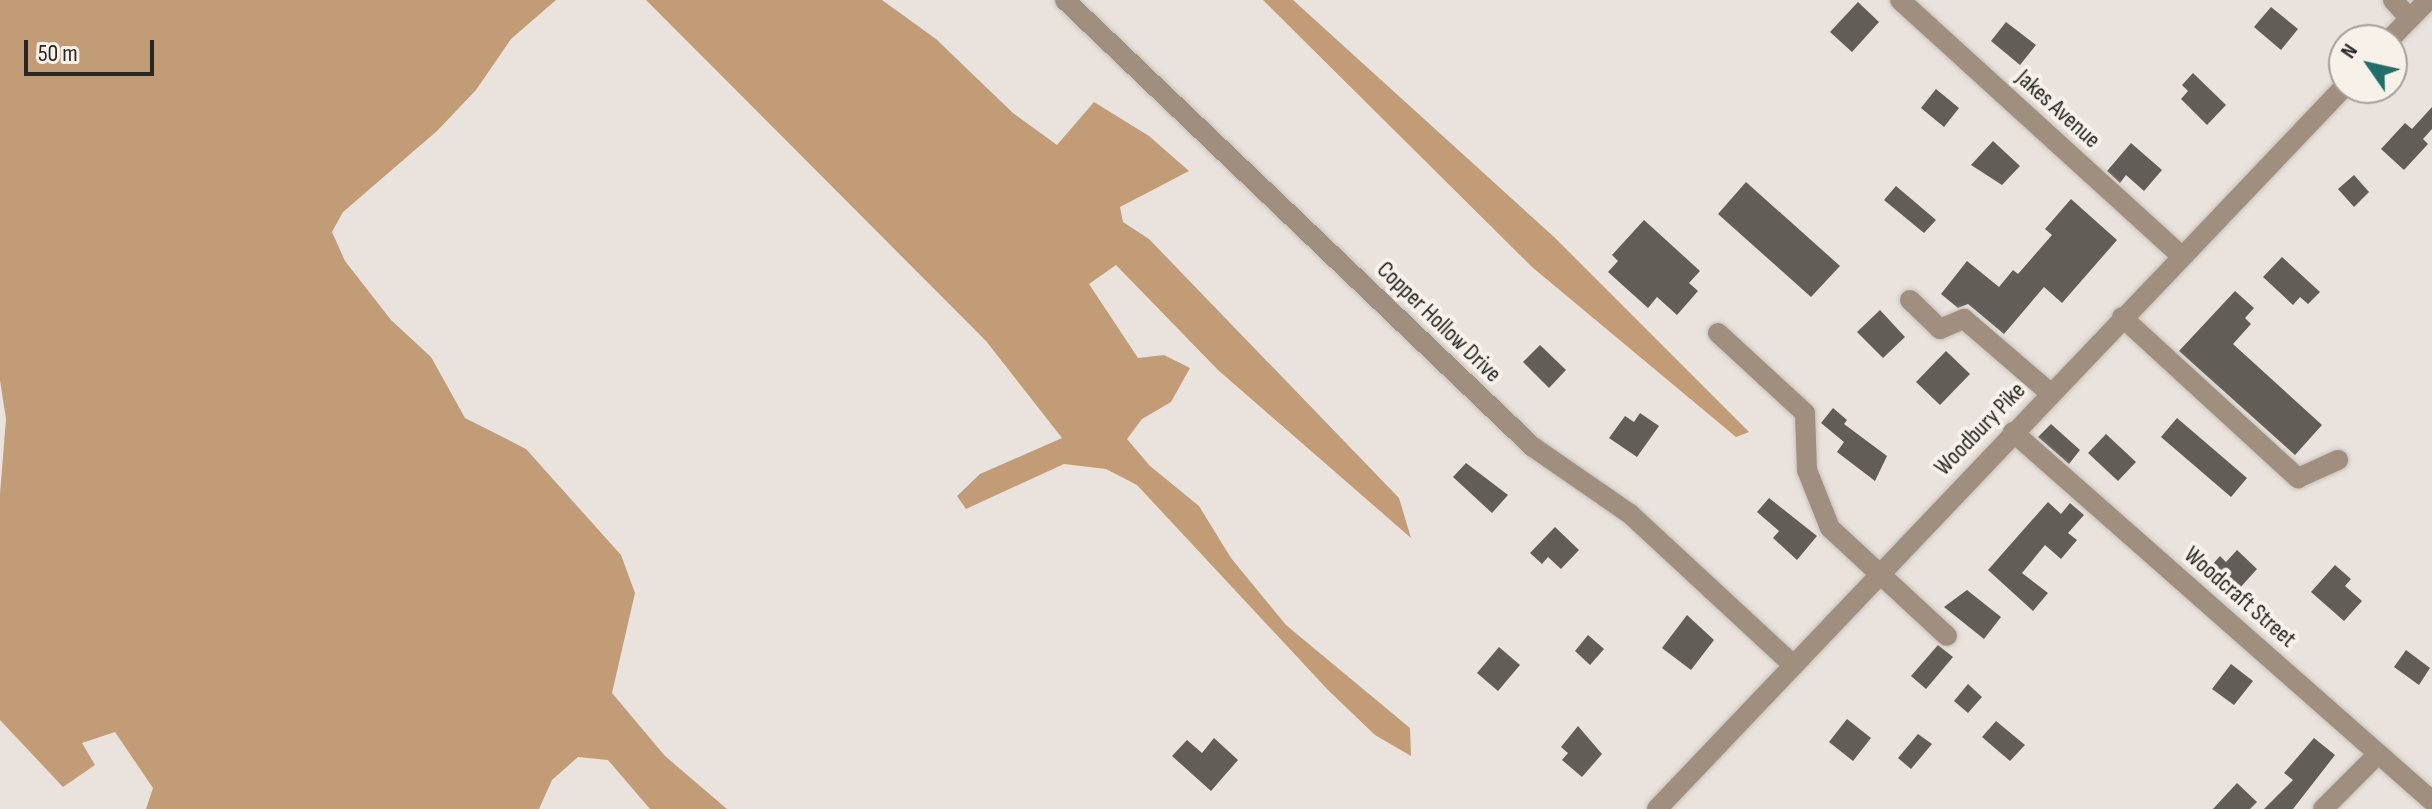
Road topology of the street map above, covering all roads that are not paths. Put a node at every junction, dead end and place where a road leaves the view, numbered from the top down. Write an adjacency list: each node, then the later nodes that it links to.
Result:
1 (1065, 0): 17 (street, Copper Hollow Drive)
2 (1900, 0): 8 (street, Jakes Avenue)
3 (2393, 0): 5 (street)
4 (2428, 0): 5 (street)
5 (2410, 19): 6 (street)
6 (2405, 24)
7 (2328, 104): 8 (street, Woodbury Pike)
8 (2181, 256): 10 (street, Woodbury Pike)
9 (1910, 300): 12 (street)
10 (2122, 317): 12 (street, Woodbury Pike); 14 (street)
11 (1718, 333): 15 (street)
12 (2050, 393): 13 (street, Woodbury Pike)
13 (2013, 432): 15 (street, Woodbury Pike); 18 (street, Woodcraft Street)
14 (2338, 460)
15 (1881, 570): 16 (street); 17 (street, Woodbury Pike)
16 (1947, 636)
17 (1792, 664): 20 (street, Woodbury Pike)
18 (2378, 754): 19 (street, Woodcraft Street); 21 (street)
19 (2432, 801)
20 (1657, 809)
21 (2323, 809)

